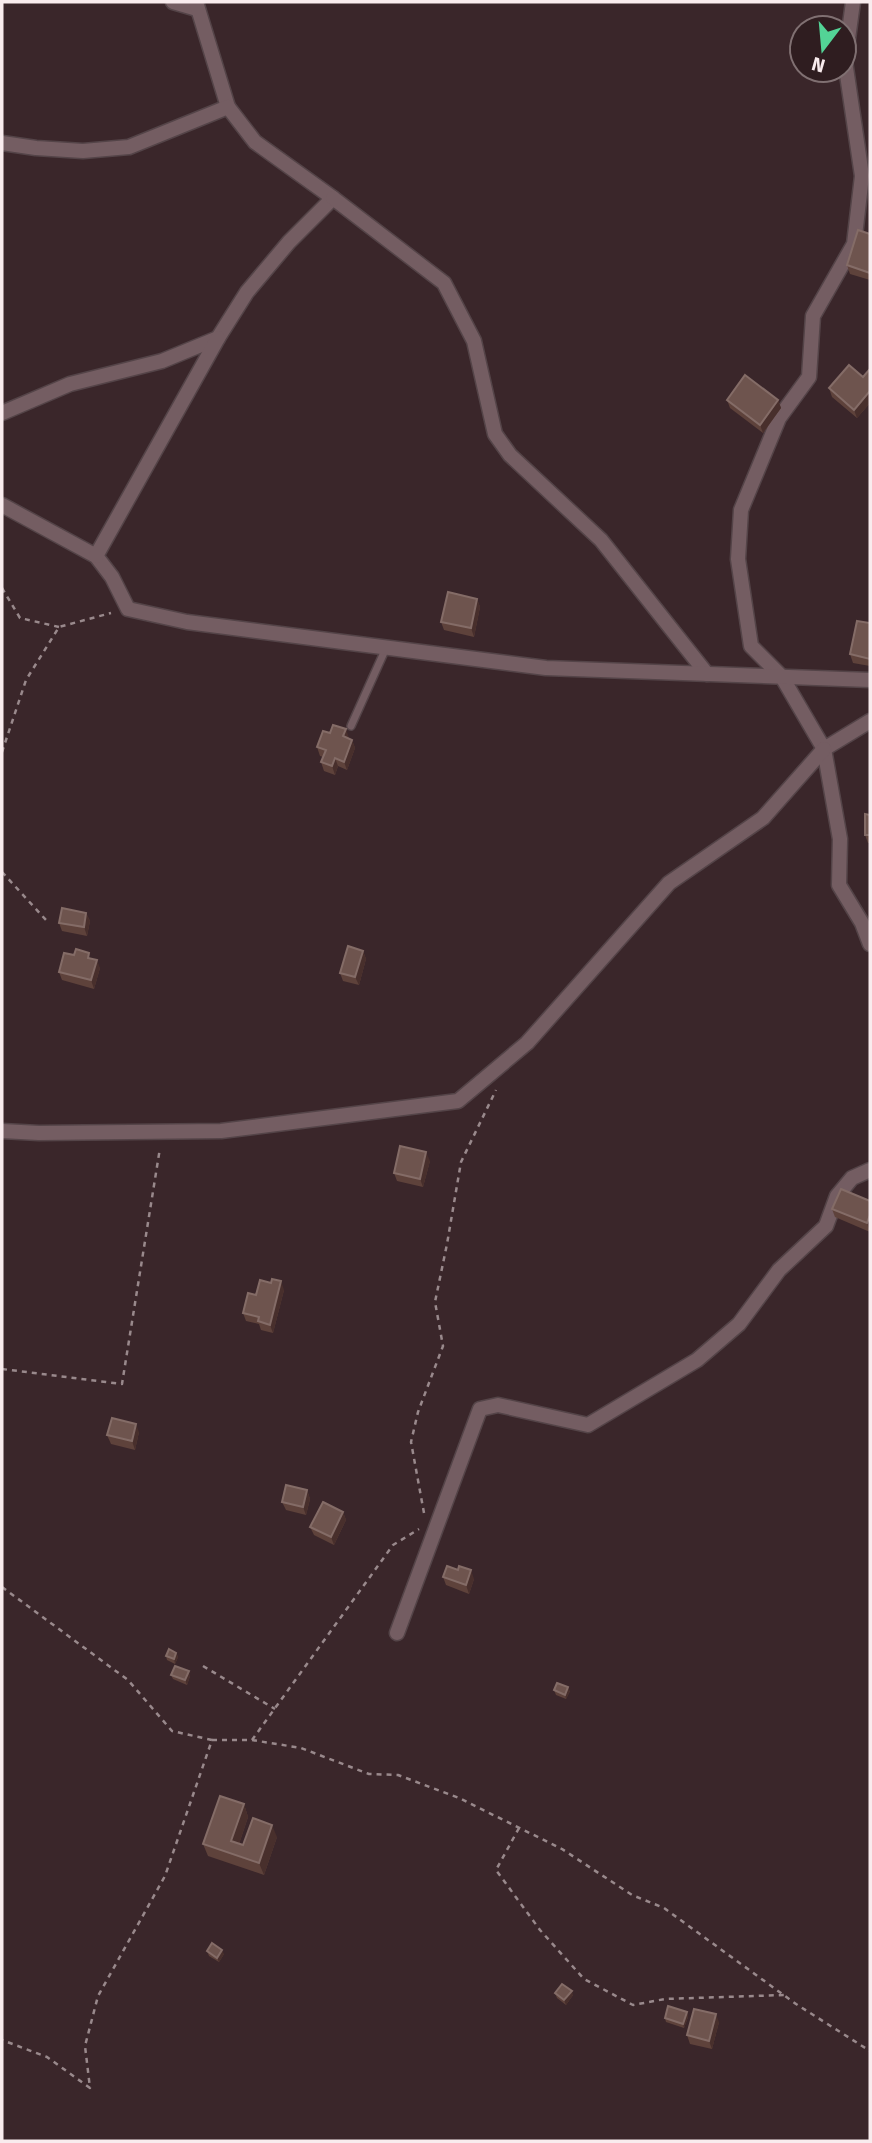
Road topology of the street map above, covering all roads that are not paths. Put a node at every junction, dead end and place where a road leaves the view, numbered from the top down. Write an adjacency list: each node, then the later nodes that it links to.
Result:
1 (173, 2): 3 (street)
2 (853, 2): 13 (street)
3 (197, 5): 4 (street)
4 (228, 107): 5 (street); 6 (street)
5 (2, 143)
6 (333, 198): 7 (street); 12 (street)
7 (218, 338): 8 (street); 10 (street)
8 (2, 413)
9 (2, 505): 10 (street)
10 (96, 556): 11 (street)
11 (386, 648): 12 (street); 16 (lane)
12 (707, 674): 13 (street)
13 (782, 677): 14 (street); 17 (street)
14 (870, 680)
15 (870, 721): 17 (street)
16 (351, 726)
17 (824, 749): 18 (street); 19 (street)
18 (870, 944)
19 (2, 1131)
20 (870, 1170): 21 (street)
21 (397, 1633)

